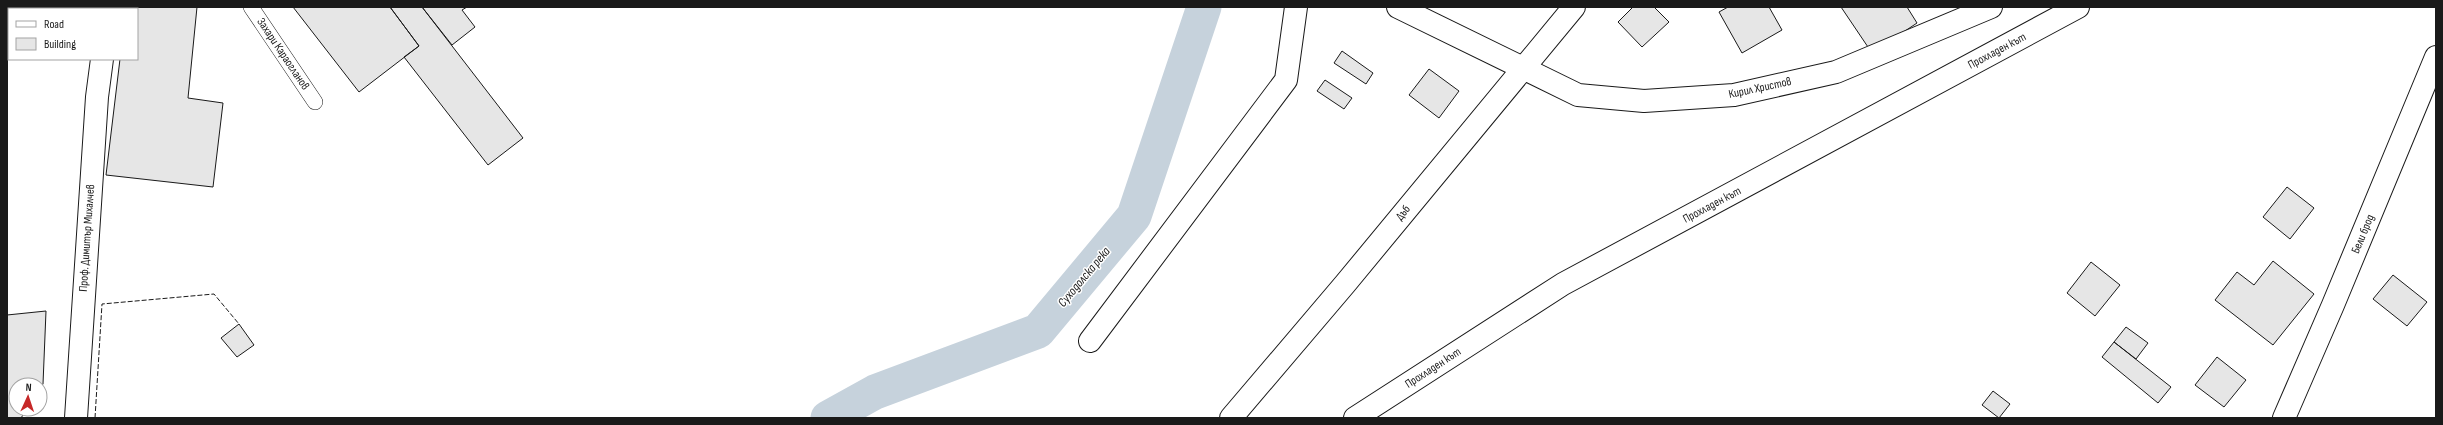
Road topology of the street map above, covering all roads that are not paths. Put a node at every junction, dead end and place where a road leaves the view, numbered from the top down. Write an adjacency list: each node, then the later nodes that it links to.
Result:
1 (251, 7): 10 (lane, Захари Караогланов)
2 (1296, 7): 11 (street)
3 (1398, 7): 9 (street, Кирил Христов)
4 (1574, 7): 9 (street, Дъб)
5 (1992, 7): 9 (street, Кирил Христов)
6 (2078, 7): 15 (street, Прохладен кът)
7 (2436, 57): 12 (street, Бели брод)
8 (102, 60): 13 (street, Проф. Димитър Михалчев)
9 (1522, 68): 14 (street, Дъб)
10 (315, 102)
11 (1090, 342)
12 (2285, 414)
13 (76, 418)
14 (1231, 418)
15 (1355, 418)

